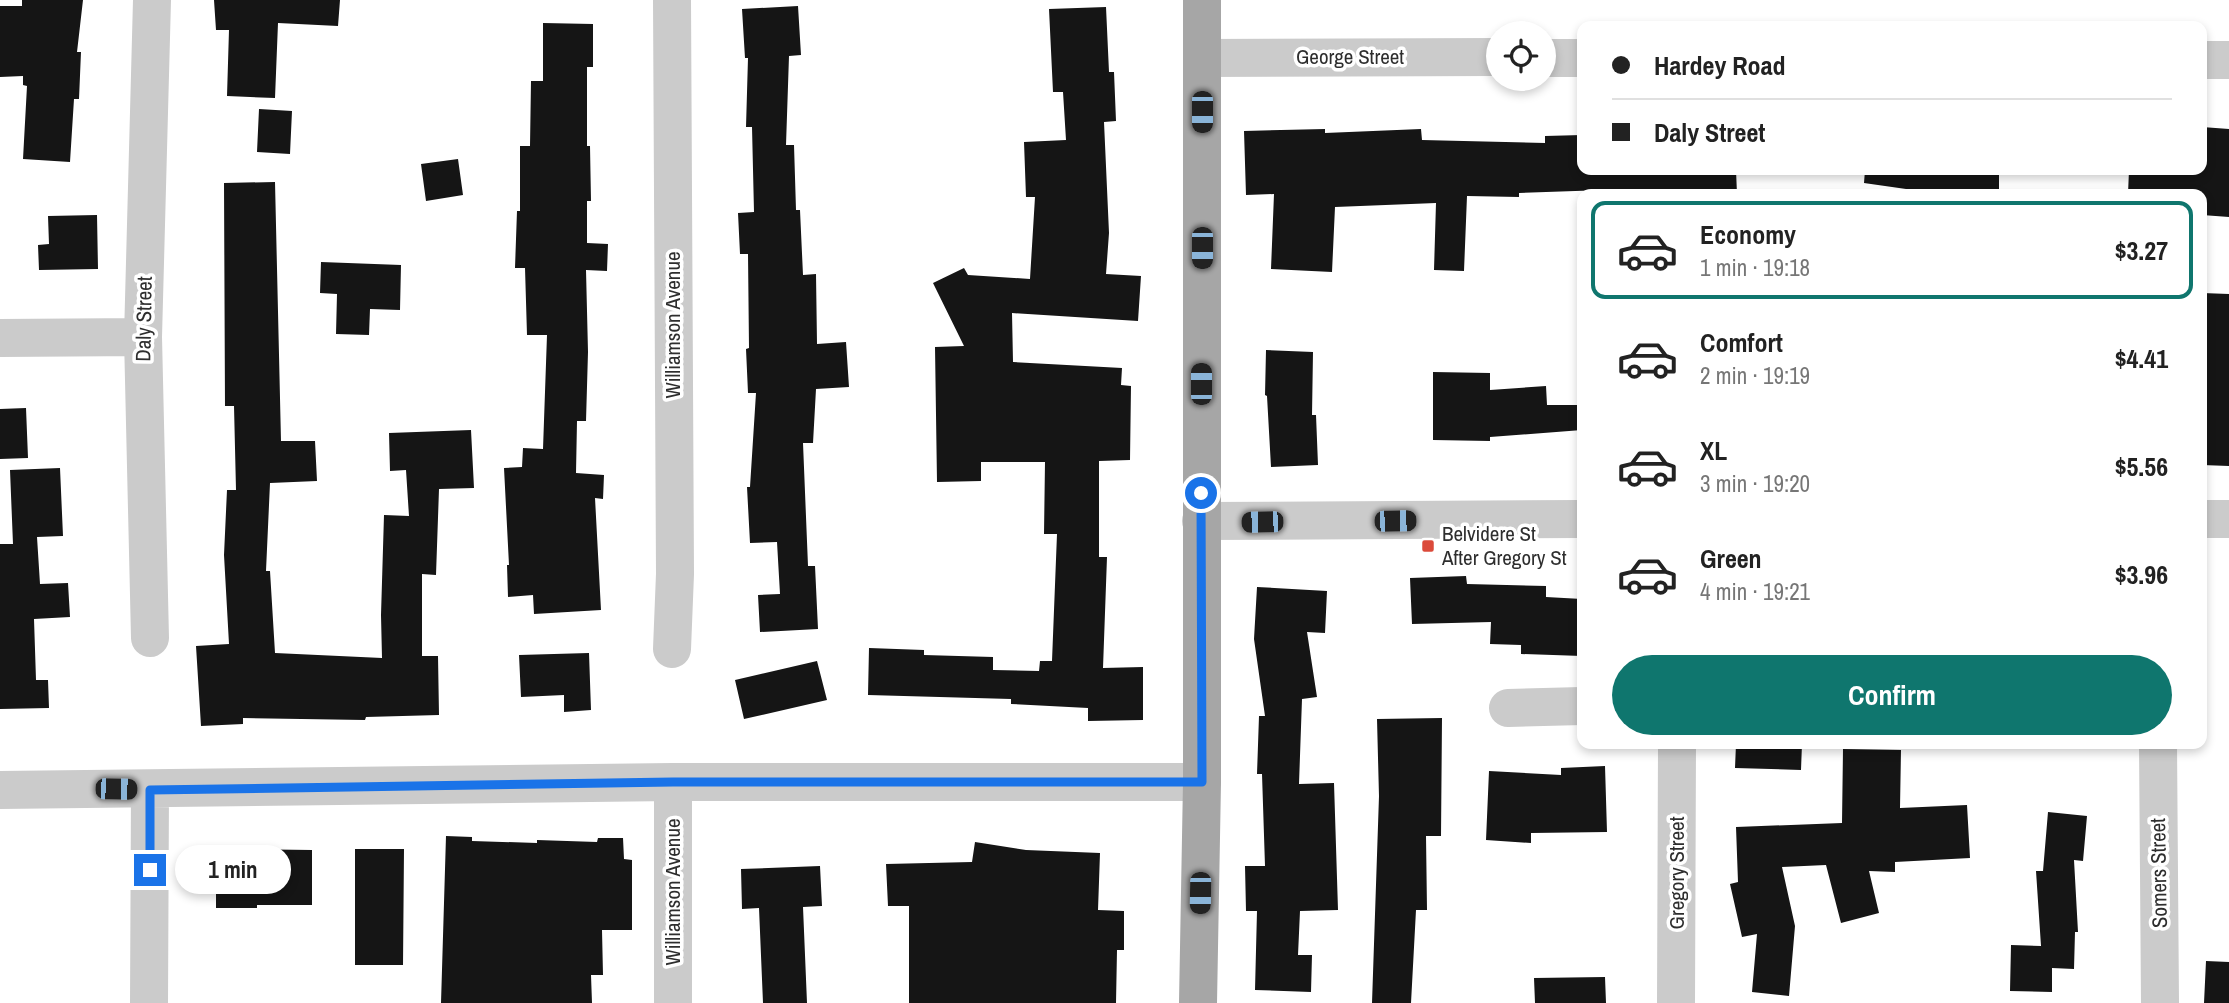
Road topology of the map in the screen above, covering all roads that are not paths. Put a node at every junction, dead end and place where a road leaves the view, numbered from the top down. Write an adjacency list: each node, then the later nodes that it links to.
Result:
1 (152, 0): 10 (street, Daly Street)
2 (672, 0): 17 (street, Williamson Avenue)
3 (1202, 0): 5 (main road)
4 (1486, 57): 5 (street, George Street)
5 (1202, 58): 15 (main road)
6 (1556, 58): 7 (street)
7 (1577, 58)
8 (2207, 60): 9 (street)
9 (2229, 60)
10 (143, 337): 11 (street); 16 (street, Daly Street)
11 (0, 338)
12 (1577, 519): 15 (street)
13 (2207, 519): 14 (street)
14 (2229, 519)
15 (1201, 521): 23 (main road)
16 (150, 638)
17 (672, 649)
18 (1577, 706): 19 (street)
19 (1508, 708)
20 (1677, 749): 29 (street, Gregory Street)
21 (2158, 749): 30 (street, Somers Street)
22 (673, 782): 23 (street); 25 (street); 27 (street, Williamson Avenue)
23 (1202, 782): 28 (main road)
24 (0, 790): 25 (street)
25 (150, 790): 26 (street)
26 (149, 1003)
27 (673, 1003)
28 (1198, 1003)
29 (1676, 1003)
30 (2160, 1003)

